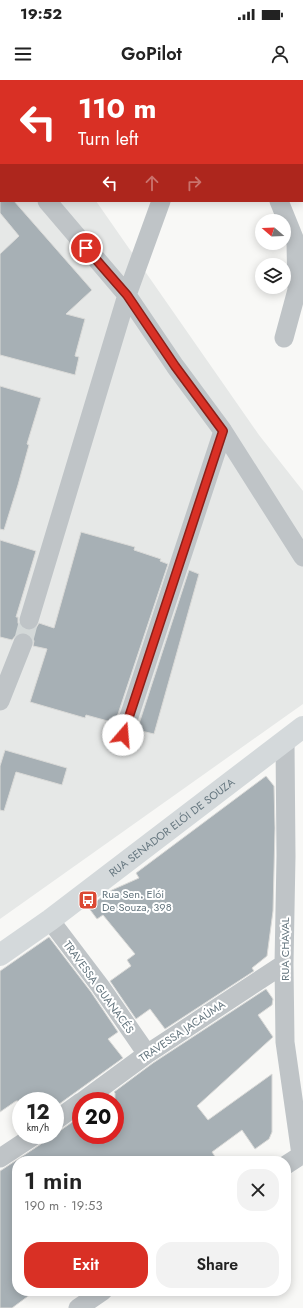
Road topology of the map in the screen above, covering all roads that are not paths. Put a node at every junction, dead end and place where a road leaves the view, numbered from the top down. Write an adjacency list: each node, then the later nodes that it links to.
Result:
1 (48, 202): 4 (street)
2 (161, 202): 4 (street)
3 (279, 202): 5 (street)
4 (127, 295): 6 (street); 8 (street)
5 (284, 338)
6 (223, 431): 7 (street); 12 (street)
7 (303, 557)
8 (29, 620)
9 (23, 643): 10 (street)
10 (0, 701)
11 (303, 727): 13 (main road, RUA SENADOR ELÓI DE SOUZA)
12 (123, 735)
13 (285, 742): 14 (main road, RUA SENADOR ELÓI DE SOUZA); 16 (street, RUA CHAVAL)
14 (50, 920): 15 (main road, RUA SENADOR ELÓI DE SOUZA); 17 (street, TRAVESSA GUANACÉS)
15 (0, 955)
16 (284, 964): 17 (street, TRAVESSA JACAÚMA); 21 (street, RUA CHAVAL)
17 (147, 1054): 18 (street, TRAVESSA JACAÚMA)
18 (96, 1092)
19 (21, 1144): 20 (street)
20 (0, 1158)
21 (297, 1158)
22 (96, 1296): 23 (street)
23 (78, 1308)

